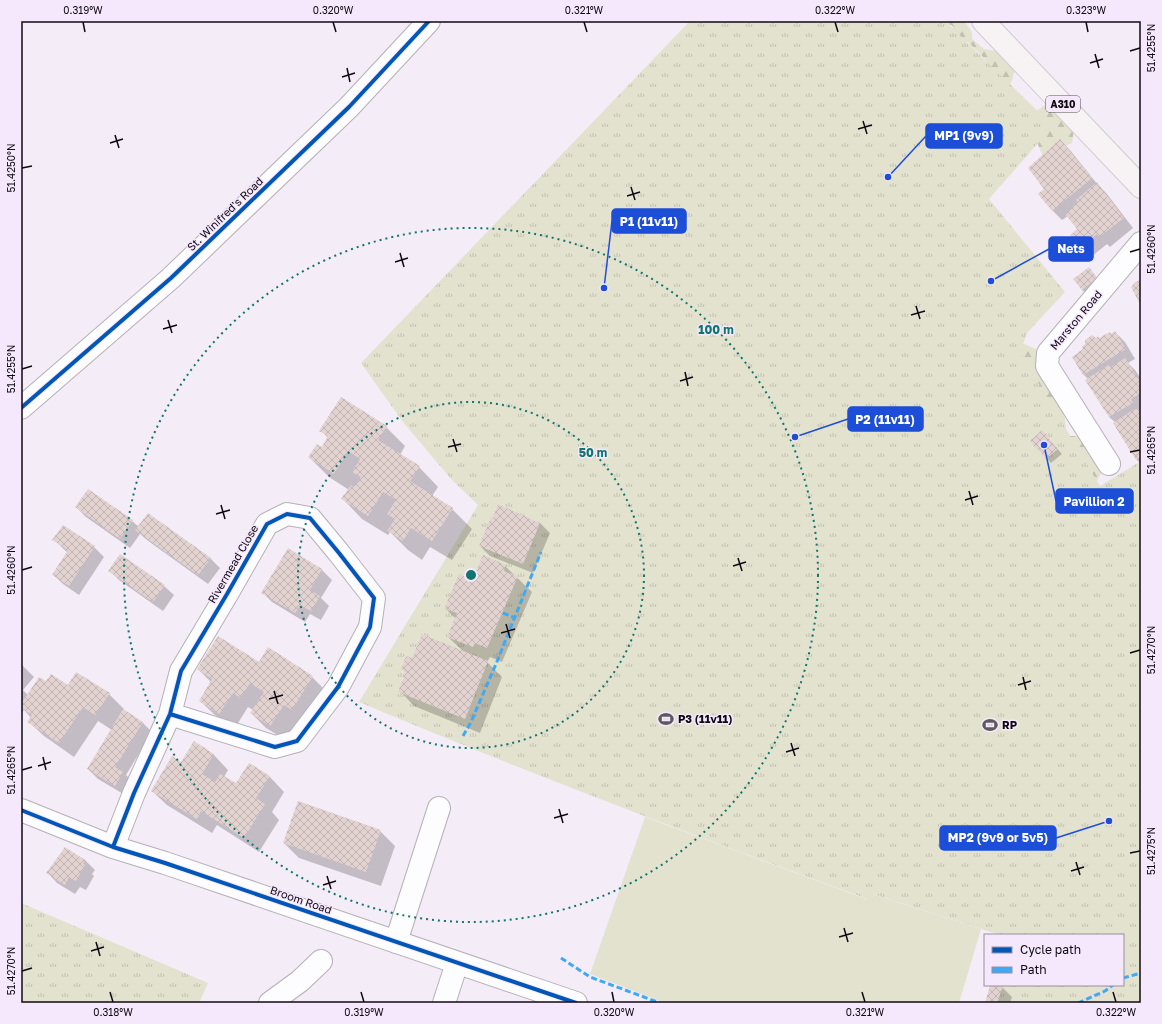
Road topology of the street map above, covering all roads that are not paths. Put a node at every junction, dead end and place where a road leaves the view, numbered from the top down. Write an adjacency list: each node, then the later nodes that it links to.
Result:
1 (430, 21): 5 (street, St. Winifred's Road)
2 (983, 21): 3 (main road, A310)
3 (1141, 187)
4 (1141, 243): 6 (street, Marston Road)
5 (21, 408)
6 (1109, 464)
7 (170, 714): 7 (street, Rivermead Close); 10 (street, Rivermead Close)
8 (439, 808): 11 (street)
9 (21, 810): 10 (street, Broom Road)
10 (114, 847): 11 (street, Broom Road)
11 (396, 942): 13 (street, Broom Road)
12 (321, 961): 14 (street)
13 (457, 963): 15 (street); 16 (street, Broom Road)
14 (270, 1003)
15 (443, 1003)
16 (576, 1003)

